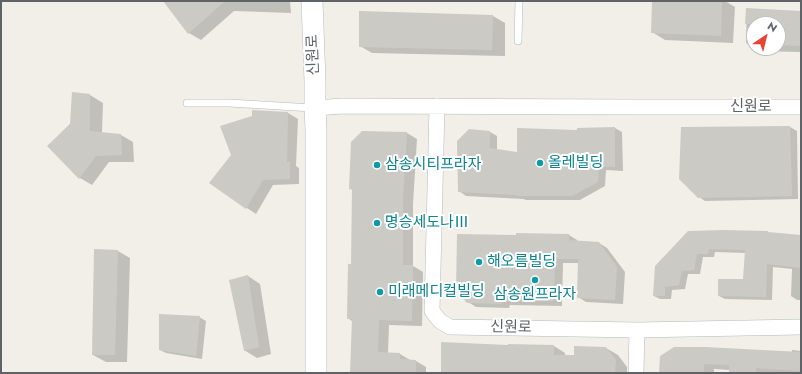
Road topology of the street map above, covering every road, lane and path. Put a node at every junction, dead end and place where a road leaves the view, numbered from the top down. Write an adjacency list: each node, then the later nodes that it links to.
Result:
1 (312, 1): 7 (street, 신원로)
2 (520, 1): 3 (lane)
3 (518, 41)
4 (187, 103): 7 (lane)
5 (437, 106): 6 (street, 신원로); 7 (street, 신원로); 9 (street, 신원로)
6 (801, 107)
7 (315, 108): 10 (street, 신원로)
8 (801, 327): 9 (street, 신원로)
9 (637, 330): 11 (street)
10 (316, 373)
11 (636, 373)

